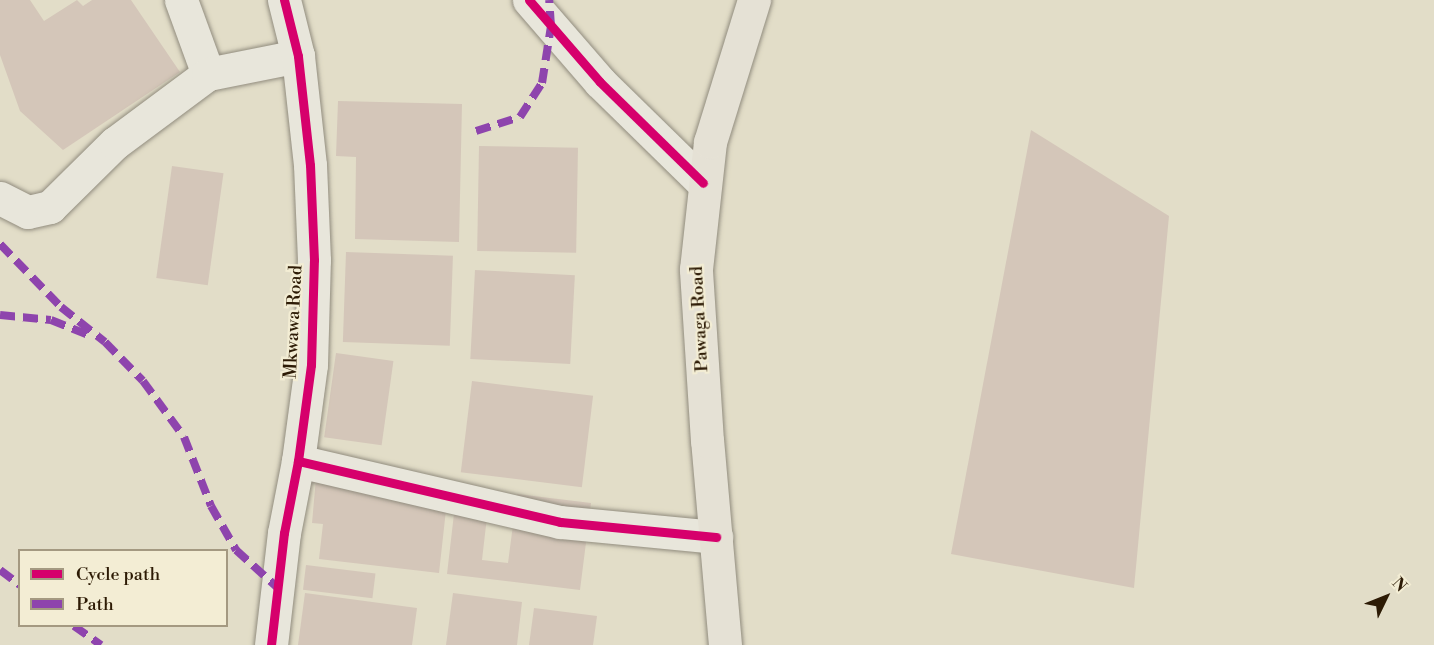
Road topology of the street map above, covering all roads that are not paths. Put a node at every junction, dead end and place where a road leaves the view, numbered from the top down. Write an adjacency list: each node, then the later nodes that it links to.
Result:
1 (181, 0): 6 (street)
2 (284, 0): 5 (street, Mkwawa Road)
3 (529, 0): 7 (street)
4 (754, 0): 7 (main road, Pawaga Road)
5 (298, 56): 6 (street); 9 (street, Mkwawa Road)
6 (208, 74): 8 (street)
7 (703, 183): 10 (main road, Pawaga Road)
8 (0, 198)
9 (298, 461): 10 (street); 11 (street, Mkwawa Road)
10 (716, 537): 12 (main road, Pawaga Road)
11 (271, 645)
12 (725, 645)

